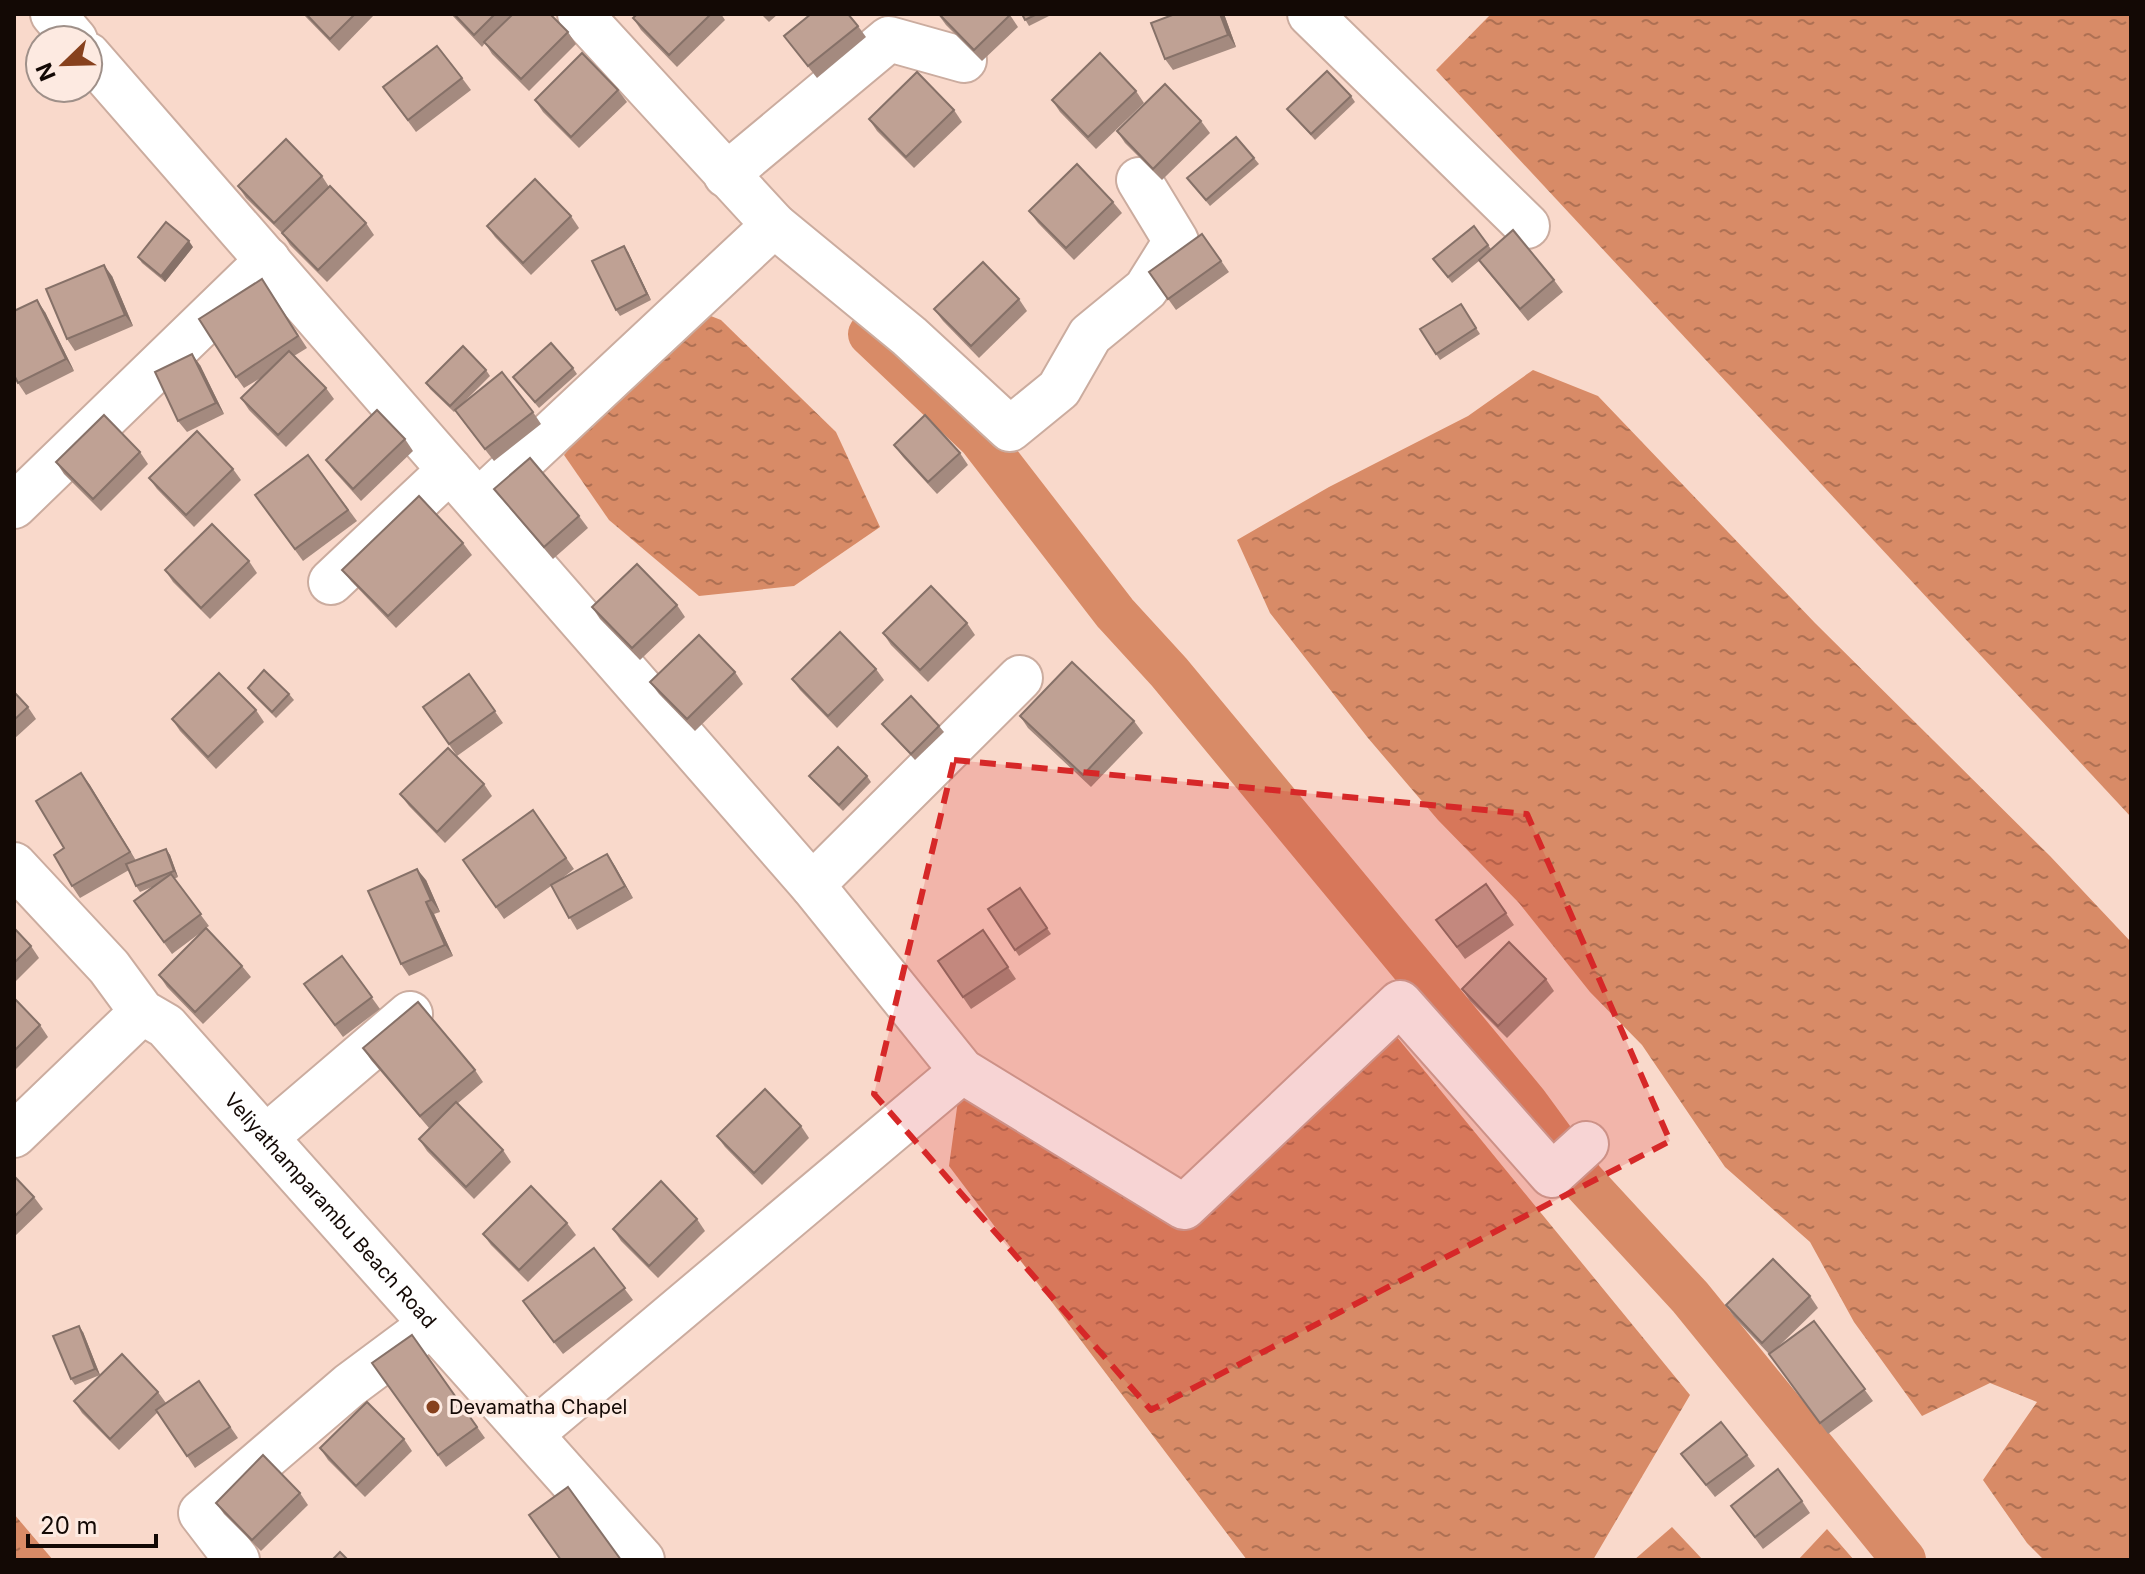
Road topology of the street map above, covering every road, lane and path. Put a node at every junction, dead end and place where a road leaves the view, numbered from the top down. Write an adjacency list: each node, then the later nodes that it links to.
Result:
1 (580, 14): 5 (street)
2 (1310, 14): 8 (street)
3 (964, 60): 5 (street)
4 (104, 73): 9 (street)
5 (726, 175): 7 (street)
6 (1139, 180): 7 (street)
7 (774, 225): 10 (street)
8 (1527, 226)
9 (268, 260): 10 (street); 11 (street)
10 (464, 485): 12 (street); 15 (street)
11 (14, 506)
12 (331, 582)
13 (1020, 678): 15 (street)
14 (16, 872): 17 (street, Veliyathamparambu Beach Road)
15 (812, 885): 18 (street)
16 (420, 1005): 20 (street)
17 (142, 1012): 19 (street); 20 (street, Veliyathamparambu Beach Road)
18 (962, 1071): 21 (street); 23 (street)
19 (14, 1135)
20 (266, 1137): 22 (street, Veliyathamparambu Beach Road)
21 (1586, 1144)
22 (432, 1323): 23 (street, Veliyathamparambu Beach Road); 24 (street)
23 (531, 1434): 25 (street, Veliyathamparambu Beach Road)
24 (237, 1560)
25 (642, 1560)

